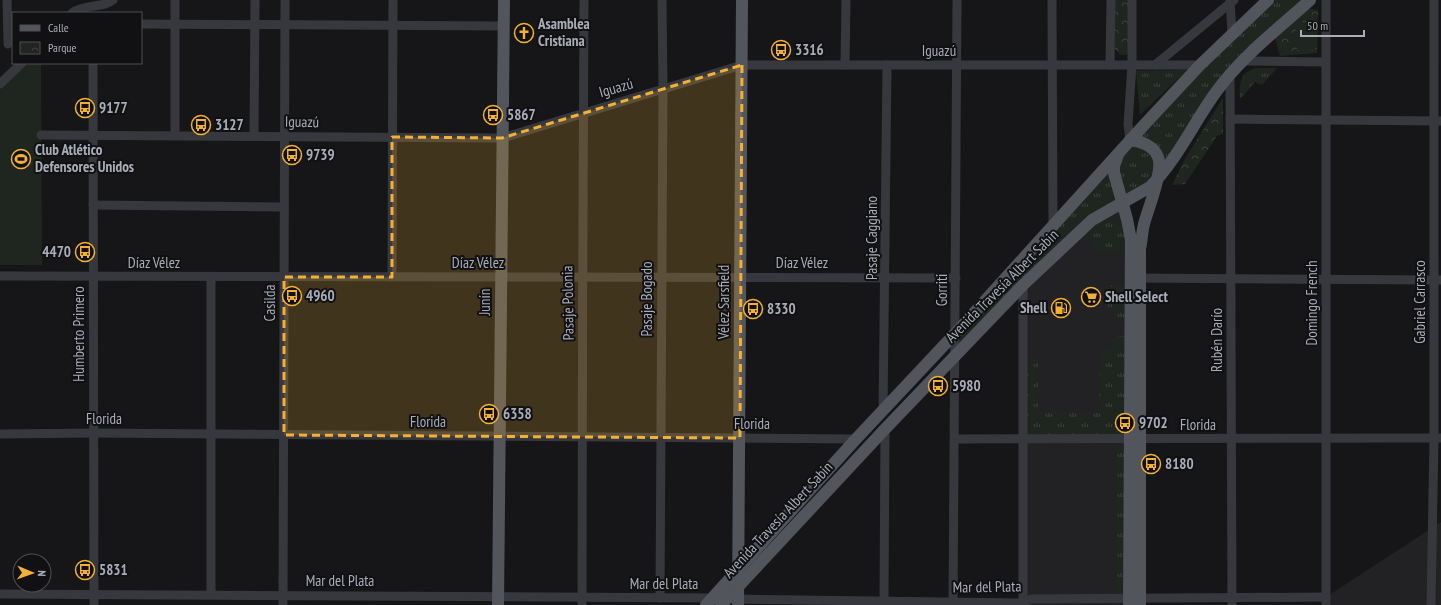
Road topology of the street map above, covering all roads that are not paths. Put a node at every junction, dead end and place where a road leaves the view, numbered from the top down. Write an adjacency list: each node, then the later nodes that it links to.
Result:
1 (7, 0): 31 (street)
2 (113, 0): 22 (street)
3 (175, 0): 25 (street)
4 (255, 0): 26 (street)
5 (285, 0): 27 (street, Casilda)
6 (393, 0): 28 (street)
7 (504, 0): 29 (main road, Junín)
8 (584, 0): 48 (street, Pasaje Polonia)
9 (662, 0): 47 (street, Pasaje Bogado)
10 (742, 0): 36 (main road, Vélez Sarsfield)
11 (846, 0): 37 (street)
12 (957, 0): 39 (street, Gorriti)
13 (1052, 0): 40 (street)
14 (1111, 0): 41 (street)
15 (1132, 0): 42 (street)
16 (1268, 0): 30 (main road, Avenida Travesía Albert Sabin)
17 (1310, 0): 21 (main road, Avenida Travesía Albert Sabin)
18 (1326, 0): 33 (street, Domingo French)
19 (1434, 0): 51 (street, Gabriel Carrasco)
20 (1231, 1): 30 (street); 43 (street)
21 (1299, 5): 32 (main road, Avenida Travesía Albert Sabin)
22 (91, 6): 23 (street)
23 (73, 12)
24 (142, 24): 25 (street)
25 (175, 24): 26 (street); 54 (street)
26 (254, 24): 27 (street); 55 (street)
27 (285, 24): 28 (street); 56 (street, Casilda)
28 (392, 24): 29 (street); 57 (street)
29 (503, 26): 58 (main road, Junín)
30 (1232, 33): 44 (main road, Avenida Travesía Albert Sabin)
31 (8, 44)
32 (1242, 61): 33 (street); 45 (main road, Avenida Travesía Albert Sabin)
33 (1326, 62): 50 (street, Domingo French)
34 (21, 64): 46 (street)
35 (93, 64): 53 (street, Humberto Primero)
36 (742, 65): 37 (street, Iguazú); 47 (street, Iguazú); 76 (main road, Vélez Sarsfield)
37 (845, 65): 38 (street, Iguazú)
38 (887, 65): 39 (street, Iguazú); 77 (street, Pasaje Caggiano)
39 (957, 65): 40 (street, Iguazú); 78 (street, Gorriti)
40 (1052, 65): 41 (street, Iguazú); 67 (street)
41 (1110, 65): 42 (street, Iguazú)
42 (1132, 65): 43 (street, Iguazú); 59 (street)
43 (1156, 65): 44 (street, Iguazú)
44 (1200, 65): 59 (main road, Avenida Travesía Albert Sabin)
45 (1230, 74): 49 (street, Rubén Darío); 62 (main road, Avenida Travesía Albert Sabin)
46 (0, 84)
47 (663, 89): 48 (street, Iguazú); 75 (street, Pasaje Bogado)
48 (582, 113): 58 (street, Iguazú); 74 (street, Pasaje Polonia)
49 (1230, 119): 50 (street); 80 (street, Rubén Darío)
50 (1326, 120): 51 (street); 81 (street, Domingo French)
51 (1438, 121): 82 (street, Gabriel Carrasco)
52 (41, 135): 53 (street, Iguazú)
53 (93, 135): 54 (street, Iguazú); 65 (street, Humberto Primero)
54 (175, 135): 55 (street, Iguazú)
55 (254, 136): 56 (street, Iguazú)
56 (285, 136): 57 (street, Iguazú); 66 (street, Casilda)
57 (392, 137): 58 (street, Iguazú); 72 (street)
58 (502, 138): 73 (main road, Junín)
59 (1130, 140): 60 (main road, Avenida Travesía Albert Sabin); 62 (main road)
60 (1120, 153): 61 (main road); 67 (main road, Avenida Travesía Albert Sabin)
61 (1116, 180): 63 (main road); 64 (main road)
62 (1156, 181): 63 (main road, Avenida Travesía Albert Sabin); 79 (main road)
63 (1142, 191): 64 (main road, Avenida Travesía Albert Sabin)
64 (1122, 202): 79 (main road); 83 (main road, Avenida Travesía Albert Sabin)
65 (93, 206): 66 (street); 69 (street, Humberto Primero)
66 (284, 207): 71 (street, Casilda)
67 (1053, 226): 84 (main road, Avenida Travesía Albert Sabin)
68 (0, 276): 69 (street, Díaz Vélez)
69 (93, 276): 70 (street, Díaz Vélez); 88 (street, Humberto Primero)
70 (211, 277): 71 (street, Díaz Vélez); 90 (street)
71 (284, 277): 72 (street, Díaz Vélez); 91 (street, Casilda)
72 (392, 277): 73 (street, Díaz Vélez)
73 (501, 277): 74 (street, Díaz Vélez); 92 (main road, Junín)
74 (582, 277): 75 (street, Díaz Vélez); 93 (street, Pasaje Polonia)
75 (661, 277): 76 (street, Díaz Vélez); 94 (street, Pasaje Bogado)
76 (740, 277): 77 (street, Díaz Vélez); 95 (main road, Vélez Sarsfield)
77 (886, 278): 78 (street, Díaz Vélez); 86 (street, Pasaje Caggiano)
78 (956, 278): 84 (street, Gorriti)
79 (1135, 278): 80 (street); 102 (main road)
80 (1230, 280): 81 (street); 99 (street, Rubén Darío)
81 (1326, 280): 82 (street); 100 (street, Domingo French)
82 (1438, 280): 96 (street, Gabriel Carrasco)
83 (1023, 285): 85 (main road, Avenida Travesía Albert Sabin); 101 (street)
84 (955, 334): 85 (street, Gorriti); 86 (main road, Avenida Travesía Albert Sabin)
85 (956, 355): 87 (main road, Avenida Travesía Albert Sabin); 98 (street, Gorriti)
86 (883, 412): 97 (main road, Avenida Travesía Albert Sabin)
87 (885, 429): 104 (main road, Avenida Travesía Albert Sabin); 112 (street)
88 (94, 433): 89 (street, Florida); 90 (street, Florida); 105 (street, Humberto Primero)
89 (0, 434)
90 (212, 434): 91 (street, Florida); 107 (street)
91 (284, 435): 92 (street, Florida); 108 (street, Casilda)
92 (500, 436): 93 (street, Florida); 110 (main road, Junín)
93 (584, 437): 94 (street, Florida); 111 (street, Pasaje Polonia)
94 (661, 438): 95 (street, Florida); 109 (street, Pasaje Bogado)
95 (740, 438): 97 (street, Florida); 103 (main road, Vélez Sarsfield)
96 (1437, 438): 100 (street, Florida); 121 (street, Gabriel Carrasco)
97 (856, 439): 103 (main road, Avenida Travesía Albert Sabin)
98 (955, 439): 101 (street, Florida); 117 (street, Gorriti)
99 (1231, 439): 100 (street, Florida); 102 (street, Florida); 113 (street, Rubén Darío)
100 (1326, 439): 114 (street, Domingo French)
101 (1024, 440): 102 (street, Florida); 118 (street)
102 (1136, 440): 116 (main road)
103 (738, 569): 104 (main road, Vélez Sarsfield); 115 (main road, Avenida Travesía Albert Sabin)
104 (738, 586): 115 (main road, Vélez Sarsfield)
105 (94, 593): 106 (street, Mar del Plata); 107 (street, Mar del Plata); 119 (street, Humberto Primero)
106 (0, 594)
107 (211, 594): 108 (street, Mar del Plata)
108 (283, 595): 110 (street, Mar del Plata); 120 (street, Casilda)
109 (660, 598): 111 (street, Mar del Plata); 115 (street, Mar del Plata)
110 (498, 601): 111 (street, Mar del Plata)
111 (582, 601)
112 (884, 601): 115 (street, Mar del Plata); 117 (street, Mar del Plata)
113 (1232, 601): 114 (street, Mar del Plata); 116 (street, Mar del Plata)
114 (1326, 601)
115 (724, 602)
116 (1135, 602): 118 (street, Mar del Plata)
117 (953, 604): 118 (street, Mar del Plata)
118 (1023, 604)
119 (94, 605)
120 (283, 605)
121 (1431, 605)

